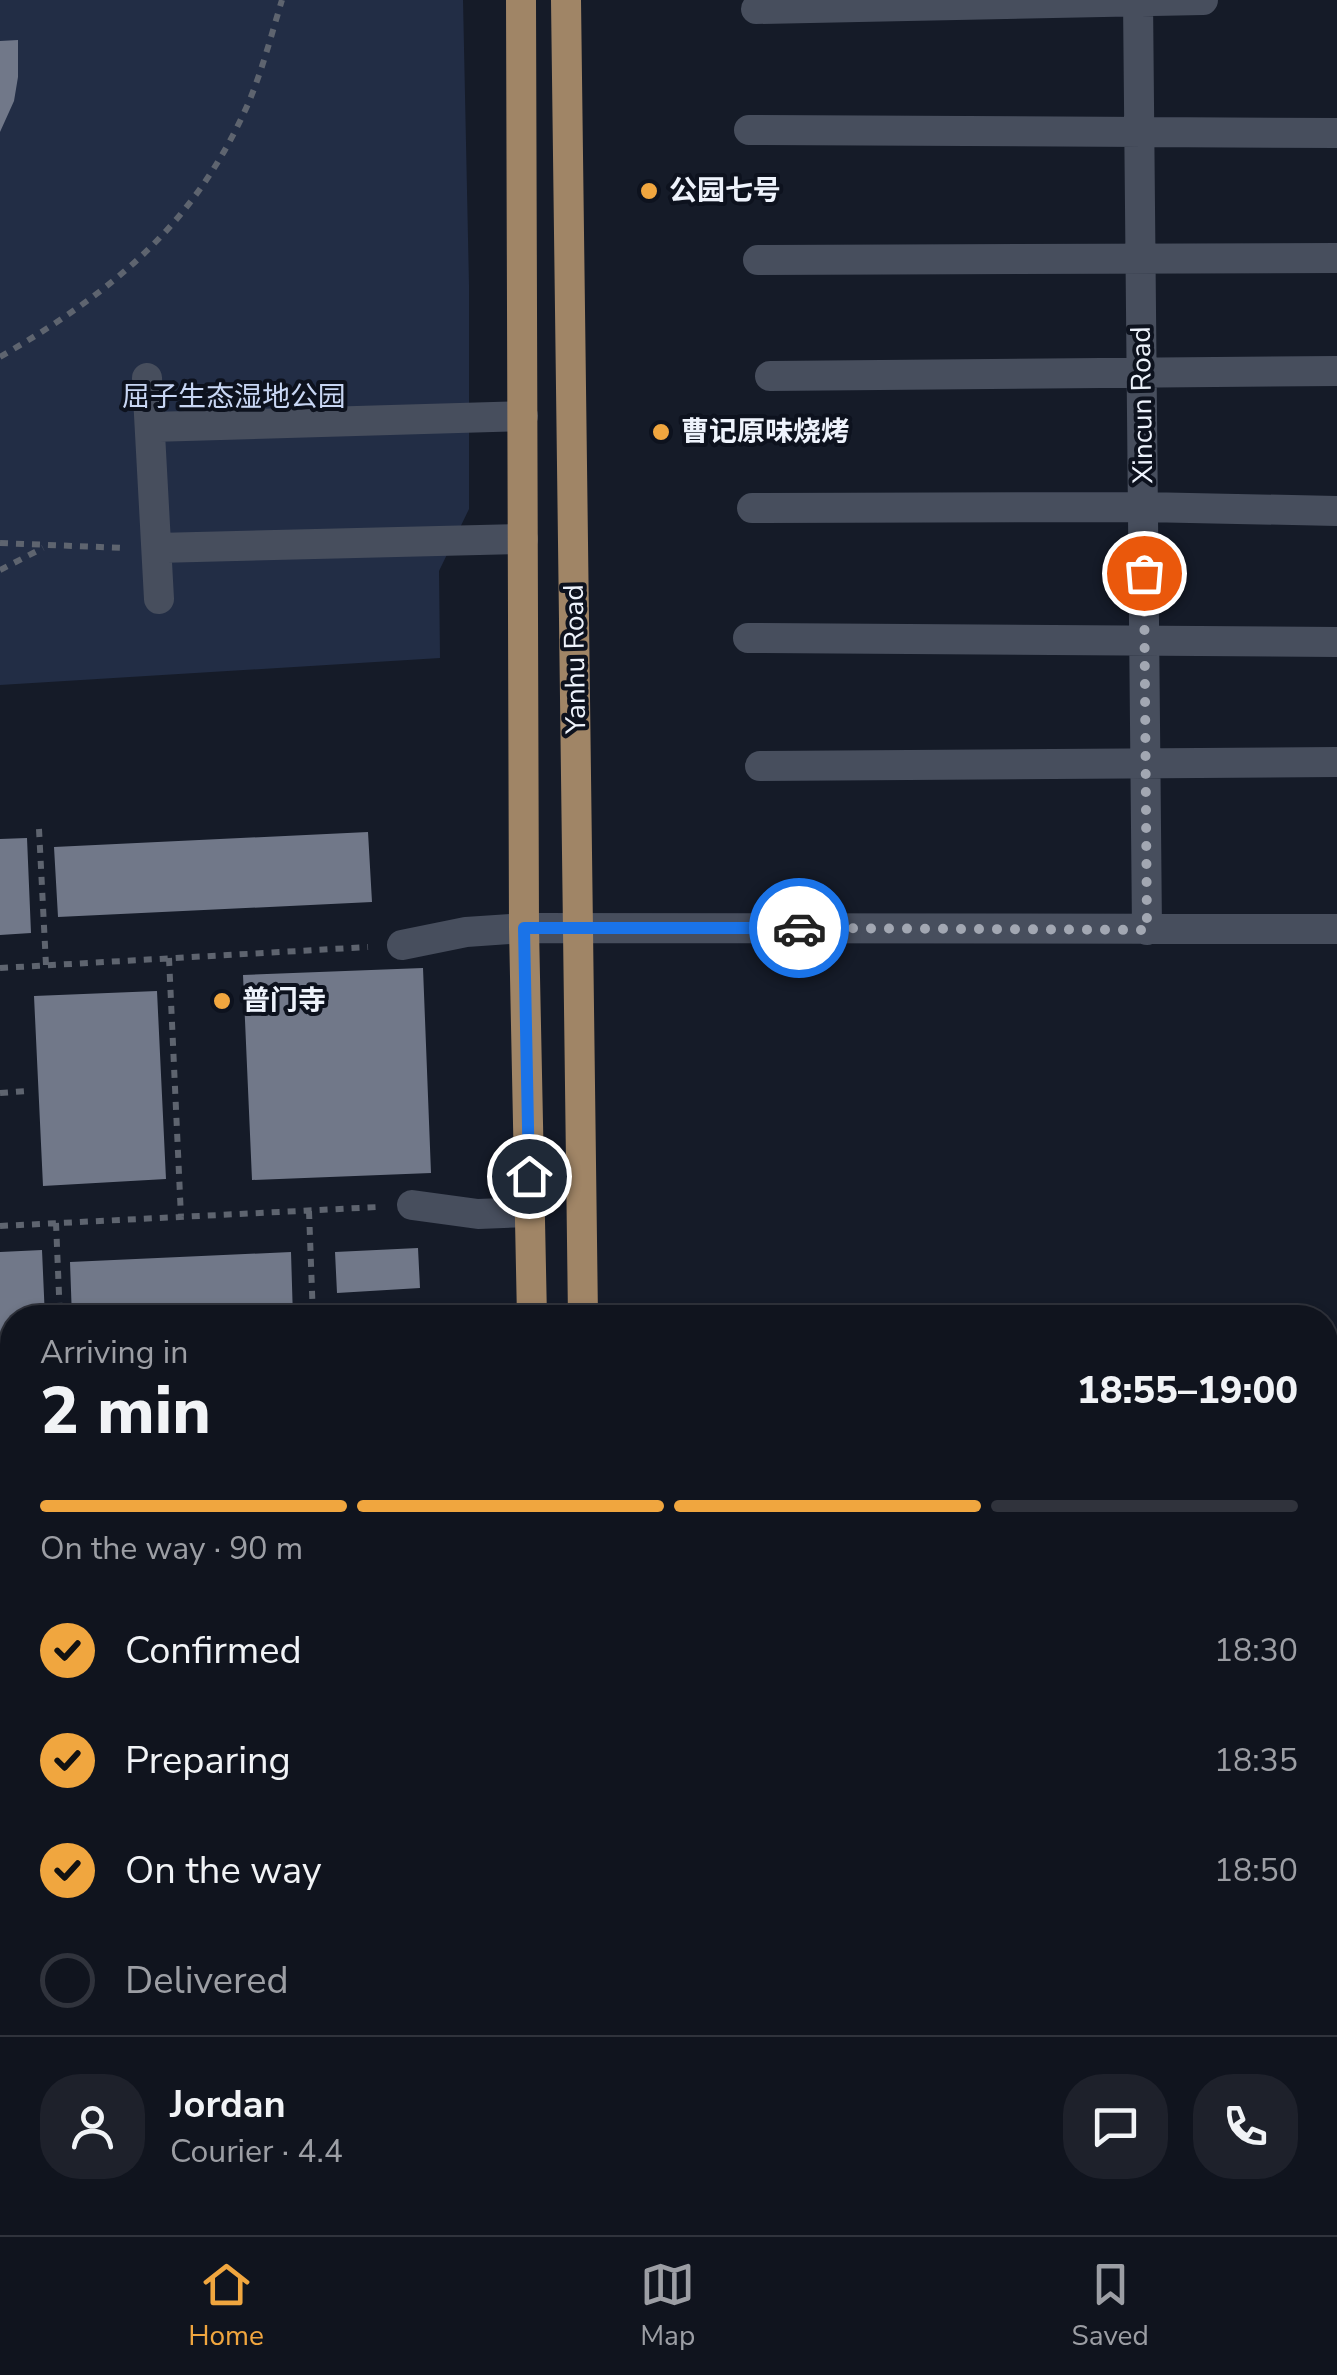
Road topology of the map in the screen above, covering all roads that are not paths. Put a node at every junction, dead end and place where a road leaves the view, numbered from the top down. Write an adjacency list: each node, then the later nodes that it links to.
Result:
1 (521, 0): 16 (main road, Yanhu Road)
2 (566, 0): 30 (main road, Yanhu Road)
3 (1203, 0): 4 (street)
4 (1138, 1): 5 (street); 7 (street, Xincun Road)
5 (756, 9)
6 (748, 130): 7 (street)
7 (1140, 132): 8 (street); 9 (street, Xincun Road)
8 (1337, 133)
9 (1140, 257): 10 (street); 11 (street); 13 (street, Xincun Road)
10 (1337, 258)
11 (758, 260)
12 (1337, 371): 13 (street)
13 (1142, 373): 14 (street); 18 (street, Xincun Road)
14 (770, 376)
15 (147, 378): 17 (street)
16 (523, 416): 17 (street); 21 (main road, Yanhu Road)
17 (151, 427): 22 (street)
18 (1143, 507): 19 (street); 20 (street); 25 (street, Xincun Road)
19 (752, 508)
20 (1337, 511)
21 (523, 539): 22 (street); 31 (main road, Yanhu Road)
22 (156, 548): 23 (street)
23 (159, 599)
24 (748, 638): 25 (street)
25 (1144, 639): 26 (street); 27 (street, Xincun Road)
26 (1337, 642)
27 (1146, 761): 28 (street); 29 (street); 33 (street, Xincun Road)
28 (1337, 762)
29 (760, 766)
30 (579, 927): 31 (street); 33 (street); 38 (main road, Yanhu Road)
31 (524, 928): 34 (street); 36 (main road, Yanhu Road)
32 (1337, 929): 33 (street)
33 (1147, 930)
34 (402, 945)
35 (412, 1205): 36 (street)
36 (530, 1212): 37 (main road, Yanhu Road)
37 (532, 1305)
38 (583, 1305)

